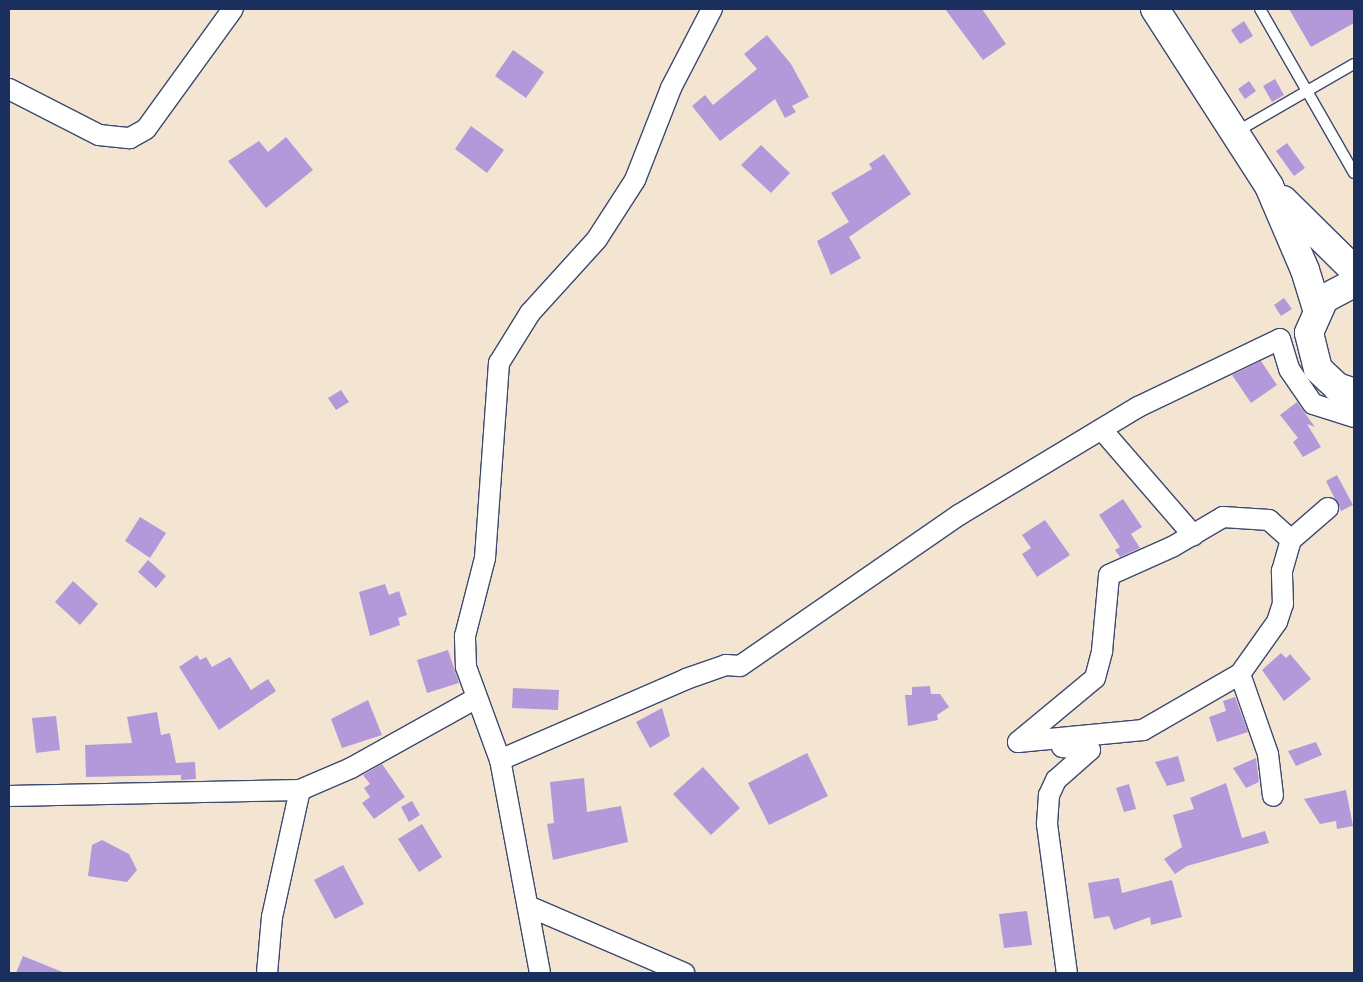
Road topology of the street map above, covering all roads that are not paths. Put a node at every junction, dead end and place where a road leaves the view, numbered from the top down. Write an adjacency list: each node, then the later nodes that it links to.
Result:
1 (234, 9): 6 (street)
2 (712, 9): 21 (street)
3 (1155, 9): 8 (main road)
4 (1260, 9): 7 (lane)
5 (1354, 64): 7 (lane)
6 (9, 88)
7 (1307, 91): 8 (lane); 9 (lane)
8 (1235, 133): 10 (main road)
9 (1354, 173)
10 (1269, 186): 11 (main road); 13 (main road)
11 (1354, 270)
12 (1354, 283): 13 (main road)
13 (1317, 309): 14 (main road)
14 (1354, 393)
15 (1354, 417): 16 (street)
16 (1103, 431): 18 (street); 23 (street)
17 (1328, 508): 19 (street)
18 (1193, 535): 19 (street); 22 (street)
19 (1291, 540): 20 (street)
20 (1240, 674): 22 (street); 26 (street)
21 (475, 699): 23 (street); 24 (street)
22 (1018, 742): 31 (street)
23 (500, 760): 27 (street)
24 (300, 790): 25 (street); 28 (street)
25 (9, 796)
26 (1273, 796)
27 (530, 907): 29 (street); 30 (street)
28 (267, 973)
29 (540, 973)
30 (684, 973)
31 (1067, 973)

